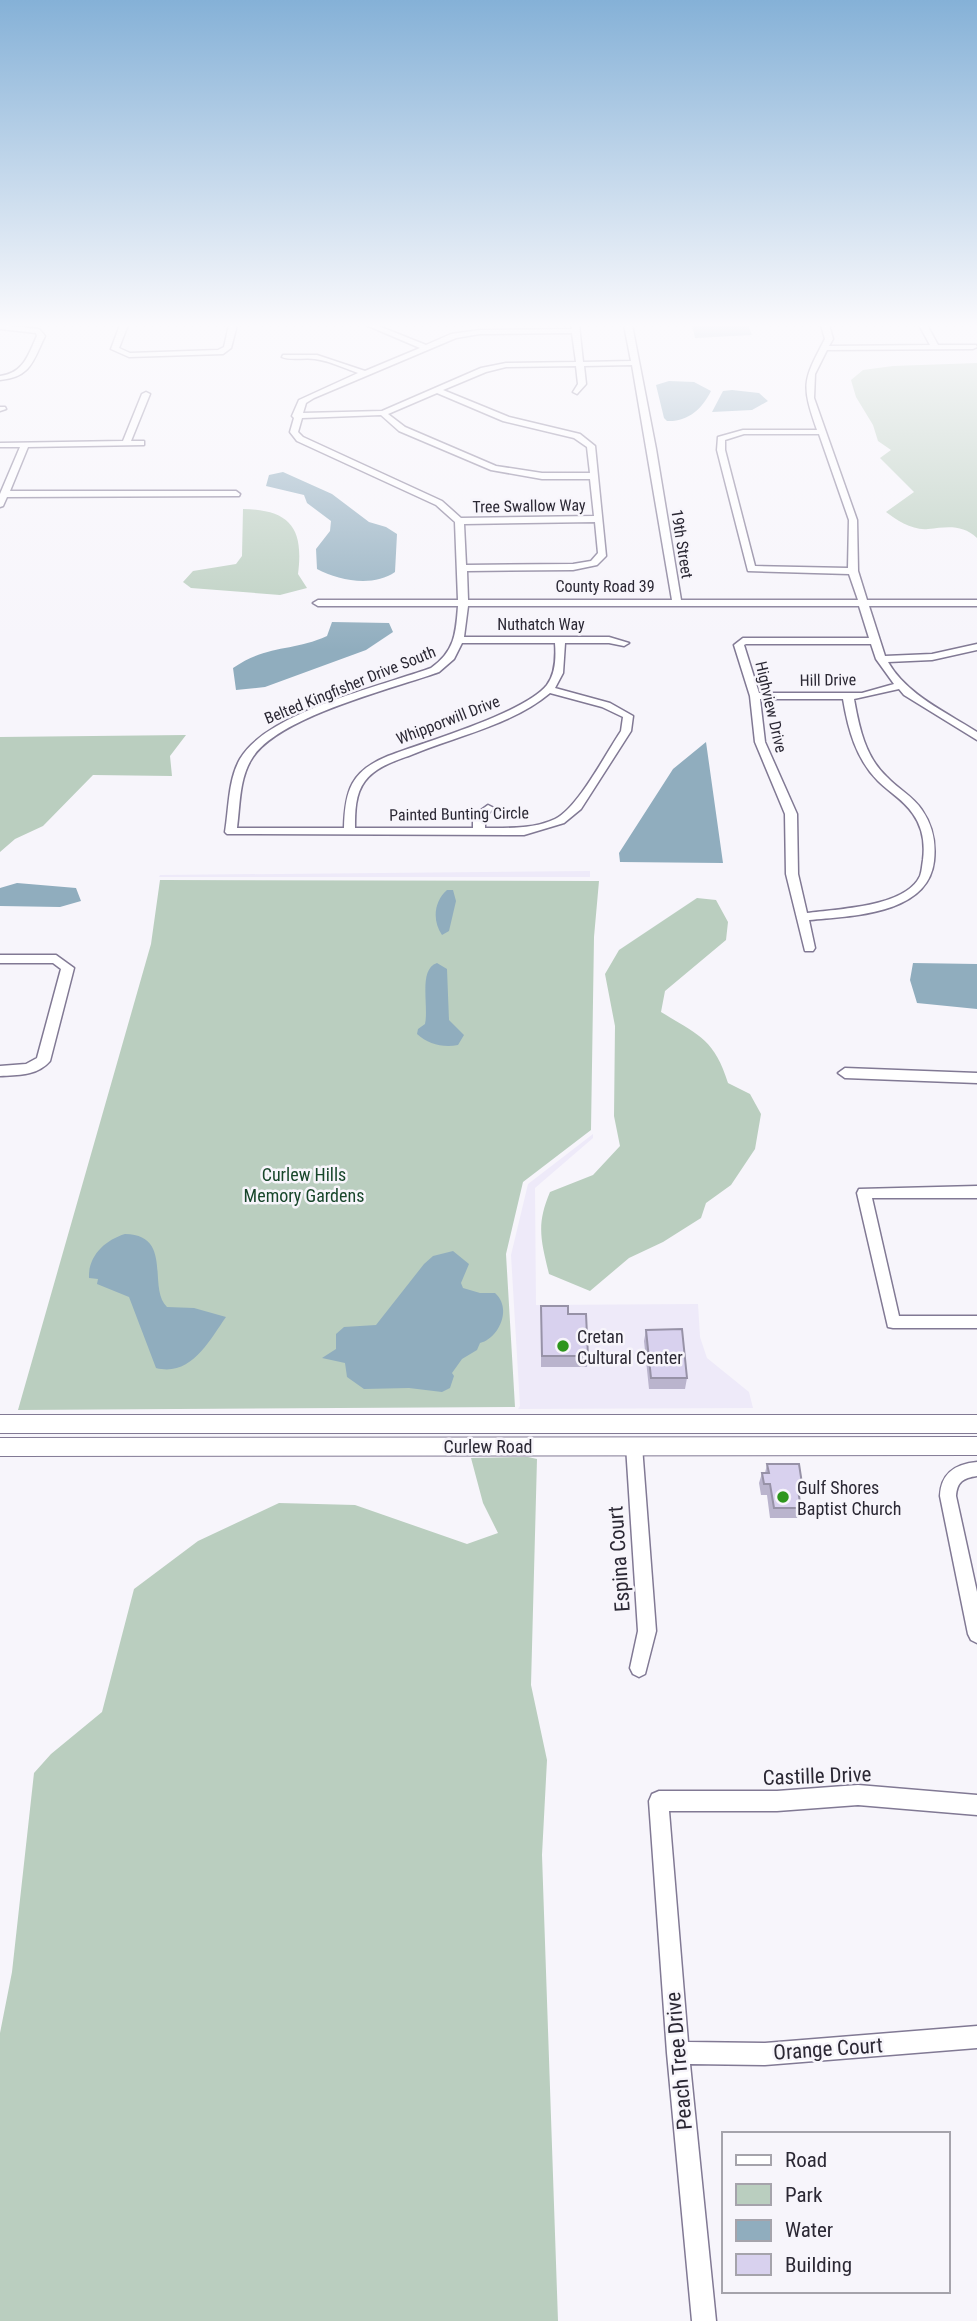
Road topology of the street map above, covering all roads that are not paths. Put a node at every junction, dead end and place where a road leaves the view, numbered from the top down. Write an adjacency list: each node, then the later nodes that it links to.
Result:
1 (130, 433): 11 (street)
2 (295, 433): 17 (street)
3 (412, 433): 12 (street)
4 (560, 433): 12 (street)
5 (647, 433): 20 (street, 19th Street)
6 (737, 433): 19 (street)
7 (821, 433): 19 (street)
8 (141, 443): 11 (street)
9 (0, 444): 10 (street)
10 (25, 444): 11 (street); 13 (street)
11 (126, 444)
12 (593, 476): 16 (street)
13 (4, 494): 14 (street); 15 (street)
14 (236, 494)
15 (0, 504)
16 (599, 519): 17 (street, Tree Swallow Way); 18 (street)
17 (459, 521): 18 (street)
18 (460, 568): 22 (street)
19 (853, 571): 23 (street)
20 (677, 602): 22 (street, County Road 39); 23 (street, County Road 39)
21 (318, 603): 22 (street, County Road 39)
22 (462, 603): 26 (street)
23 (862, 603): 24 (street, County Road 39); 27 (street)
24 (977, 603)
25 (560, 639): 26 (street, Nuthatch Way); 28 (street, Nuthatch Way); 32 (street)
26 (459, 640): 38 (street, Belted Kingfisher Drive South)
27 (874, 641): 30 (street); 33 (street, Highview Drive)
28 (624, 643)
29 (977, 647): 30 (street)
30 (881, 659): 31 (street)
31 (900, 686): 34 (street, Hill Drive); 35 (street)
32 (550, 690): 37 (street, Whipporwill Drive); 39 (street, Painted Bunting Circle)
33 (755, 696): 34 (street, Hill Drive); 40 (street, Highview Drive)
34 (848, 696): 40 (street)
35 (977, 737)
36 (488, 808): 39 (street)
37 (349, 831): 38 (street, Painted Bunting Circle); 39 (street, Painted Bunting Circle)
38 (230, 832)
39 (479, 832)
40 (802, 917): 41 (street, Highview Drive)
41 (808, 948)
42 (0, 959): 43 (street)
43 (0, 1072)
44 (845, 1073): 45 (street)
45 (977, 1078)
46 (977, 1192): 47 (street)
47 (977, 1322)
48 (765, 1423): 49 (main road, Curlew Road); 50 (main road, Curlew Road); 51 (main road)
49 (0, 1424)
50 (977, 1424)
51 (634, 1446): 52 (main road, Curlew Road); 53 (main road, Curlew Road); 56 (street, Espina Court)
52 (977, 1446)
53 (0, 1447)
54 (977, 1469): 55 (street)
55 (977, 1634)
56 (639, 1668)
57 (659, 1801): 58 (street, Castille Drive); 60 (street, Peach Tree Drive)
58 (977, 1805)
59 (977, 2037): 60 (street, Orange Court)
60 (678, 2053): 61 (street, Peach Tree Drive)
61 (704, 2321)

